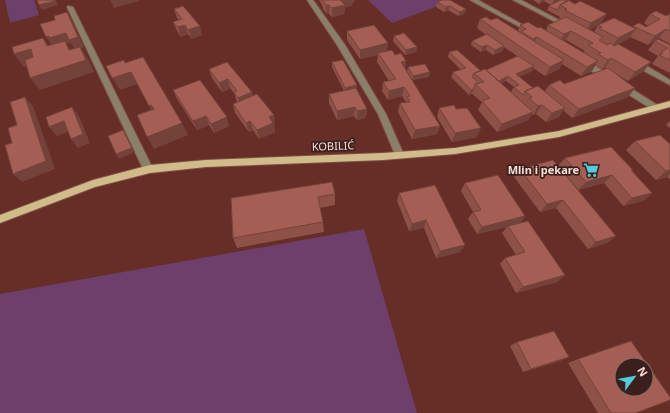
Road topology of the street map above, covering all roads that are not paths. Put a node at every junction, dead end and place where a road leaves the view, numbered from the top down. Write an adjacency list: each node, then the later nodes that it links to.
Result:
1 (310, 0): 12 (street)
2 (473, 0): 6 (street)
3 (516, 0): 5 (street)
4 (70, 7): 13 (street)
5 (577, 31)
6 (535, 34)
7 (576, 58): 11 (street)
8 (628, 59): 9 (street)
9 (670, 82)
10 (670, 104): 11 (main road, KOBILIĆ)
11 (656, 108): 12 (main road, KOBILIĆ)
12 (399, 155): 13 (main road, KOBILIĆ)
13 (148, 169): 14 (main road, KOBILIĆ)
14 (0, 219)

